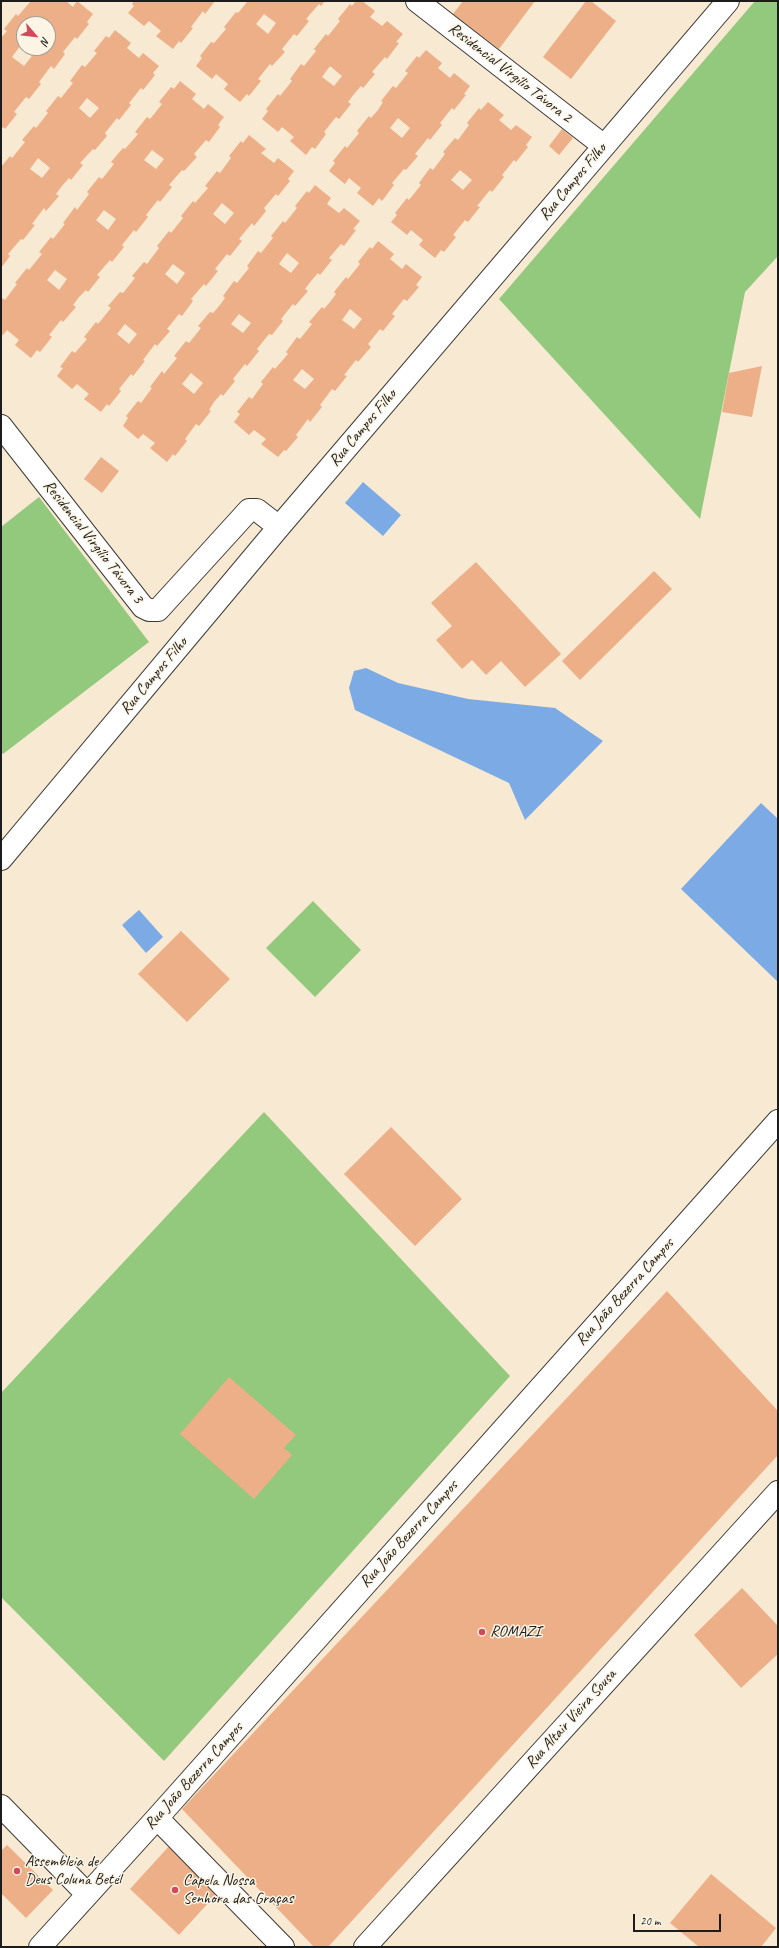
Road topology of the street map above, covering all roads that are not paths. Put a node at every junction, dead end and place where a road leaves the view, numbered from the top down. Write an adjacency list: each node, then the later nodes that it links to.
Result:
1 (417, 1): 3 (street, Residencial Virgílio Távora 2)
2 (728, 1): 3 (street, Rua Campos Filho)
3 (604, 146): 5 (street, Rua Campos Filho)
4 (1, 426): 5 (street, Residencial Virgílio Távora 3)
5 (279, 527): 6 (street, Rua Campos Filho)
6 (1, 859)
7 (778, 1121): 10 (street, Rua João Bezerra Campos)
8 (778, 1492): 14 (street, Rua Altair Vieira Sousa)
9 (1, 1806): 11 (street)
10 (157, 1818): 11 (street, Rua João Bezerra Campos); 13 (street)
11 (87, 1894): 12 (street, Rua João Bezerra Campos)
12 (40, 1947)
13 (282, 1947)
14 (365, 1947)

